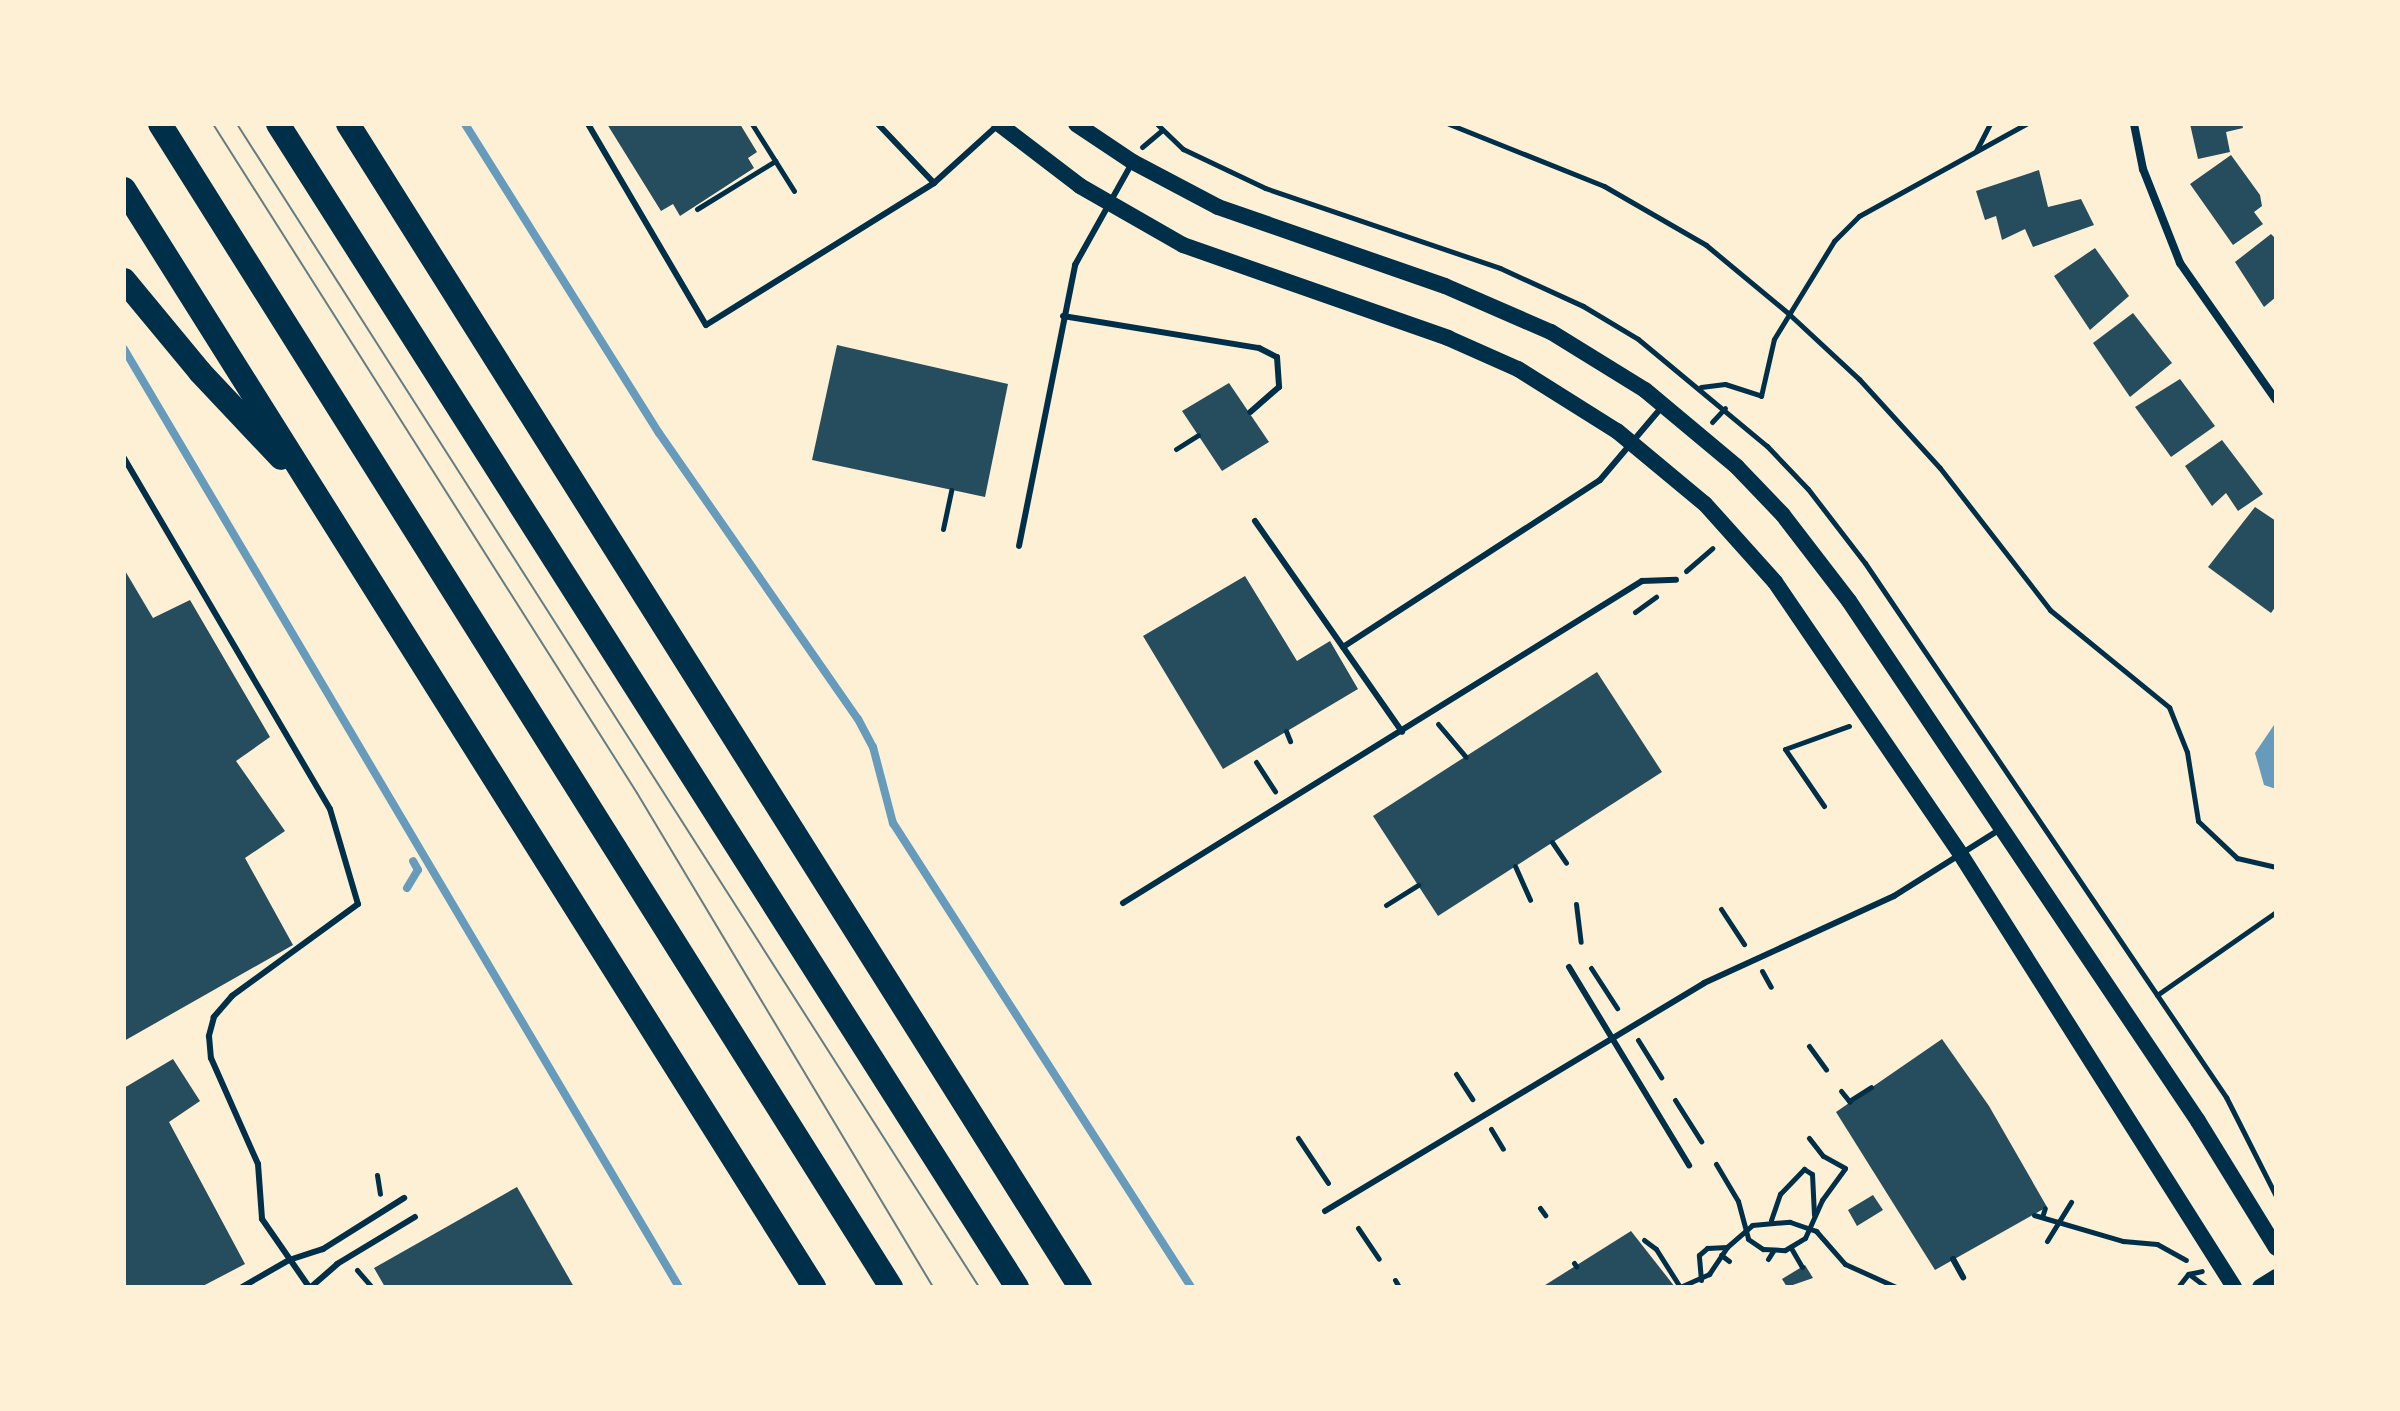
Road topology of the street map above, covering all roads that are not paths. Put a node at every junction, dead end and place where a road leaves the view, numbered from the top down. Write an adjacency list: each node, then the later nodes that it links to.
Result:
1 (160, 124): 44 (highway)
2 (278, 124): 45 (highway)
3 (348, 124): 35 (highway)
4 (588, 124): 10 (lane)
5 (878, 124): 10 (lane)
6 (999, 124): 10 (lane); 12 (main road)
7 (1076, 124): 9 (main road)
8 (2134, 124): 15 (street)
9 (1137, 155): 12 (lane); 16 (main road)
10 (934, 183)
11 (124, 189): 20 (highway)
12 (1108, 204): 14 (lane); 18 (main road)
13 (124, 280): 20 (highway)
14 (1063, 316): 17 (lane); 22 (lane)
15 (2276, 400)
16 (1664, 404): 18 (lane); 26 (main road)
17 (1250, 412)
18 (1635, 444): 24 (lane); 27 (main road)
19 (124, 458): 38 (lane)
20 (320, 500): 43 (highway)
21 (1255, 521): 24 (lane)
22 (1019, 546)
23 (1676, 580): 25 (lane)
24 (1343, 647): 25 (lane)
25 (1402, 732): 28 (lane)
26 (2002, 828): 27 (lane); 36 (main road)
27 (1961, 855): 30 (lane); 48 (main road)
28 (1123, 903)
29 (1569, 967): 30 (lane)
30 (1612, 1036): 31 (lane); 33 (lane)
31 (1689, 1165)
32 (404, 1198): 38 (lane)
33 (1325, 1211)
34 (415, 1217): 42 (lane)
35 (1038, 1221): 46 (highway); 47 (highway)
36 (2276, 1248)
37 (1953, 1259): 39 (lane)
38 (289, 1260): 41 (lane); 42 (lane)
39 (1963, 1277)
40 (2276, 1277): 49 (main road)
41 (242, 1287)
42 (310, 1287)
43 (814, 1287)
44 (891, 1287)
45 (1017, 1287)
46 (1080, 1287)
47 (1092, 1287)
48 (2234, 1287)
49 (2260, 1287)

